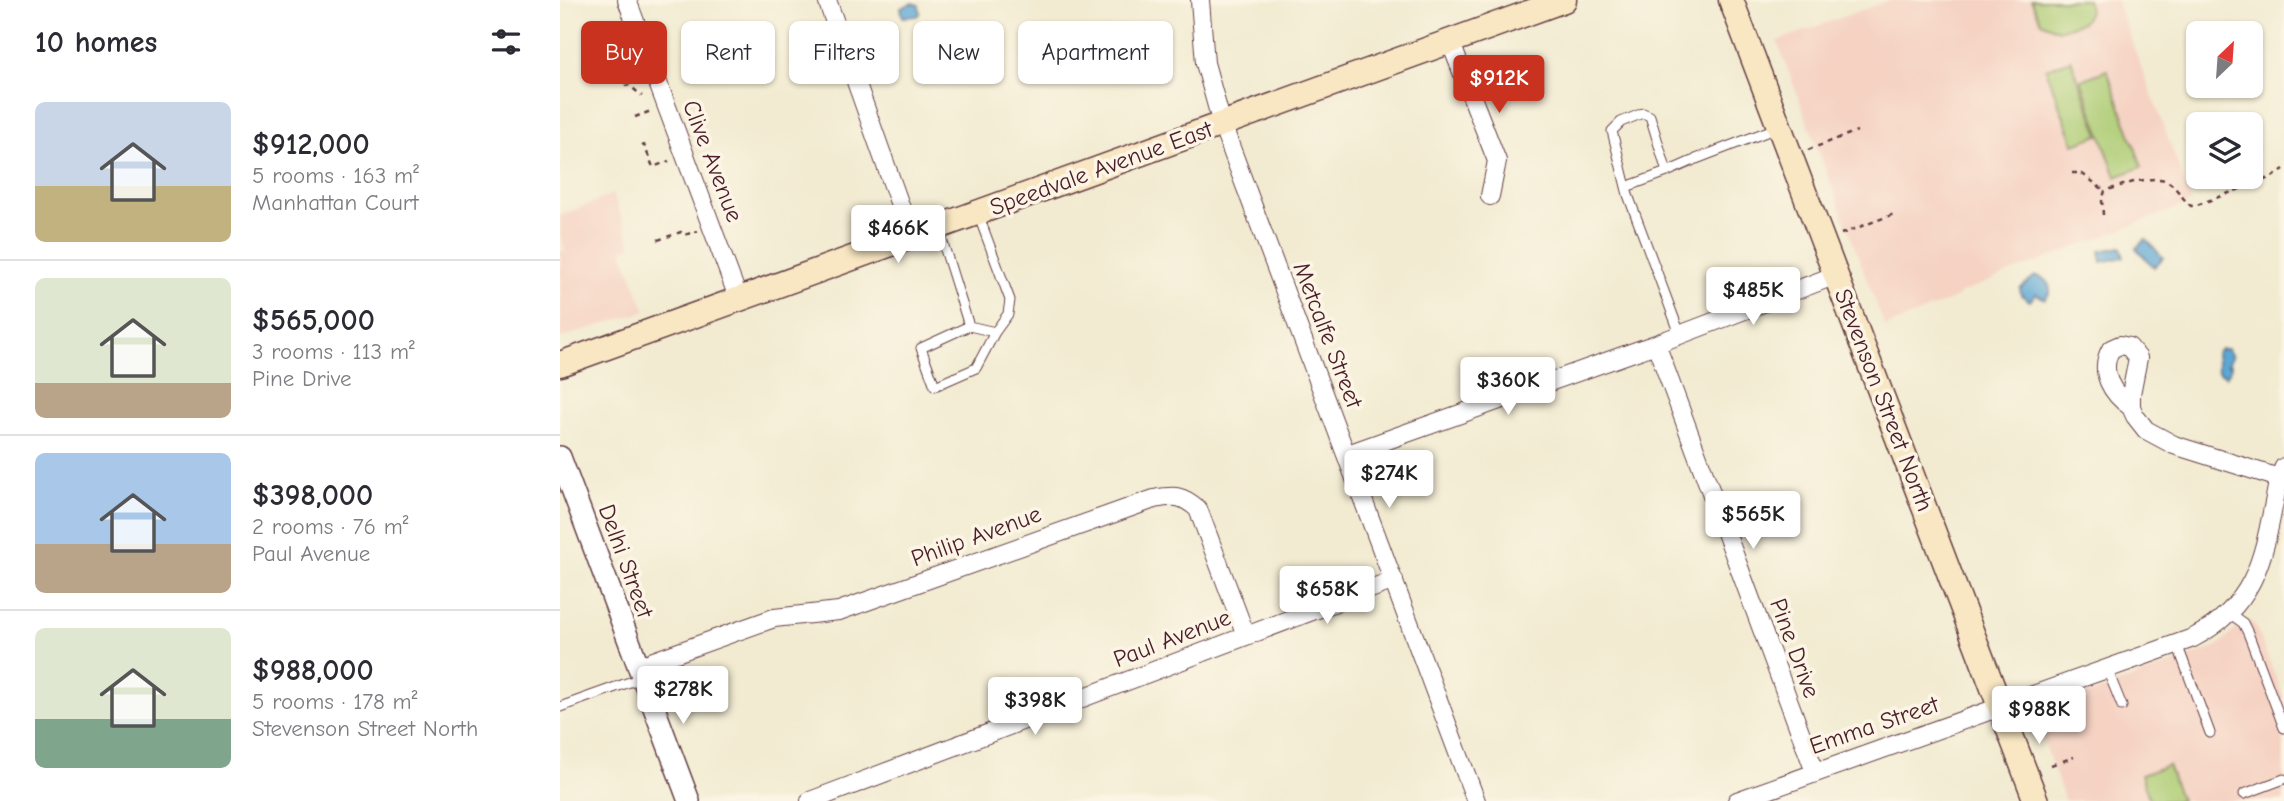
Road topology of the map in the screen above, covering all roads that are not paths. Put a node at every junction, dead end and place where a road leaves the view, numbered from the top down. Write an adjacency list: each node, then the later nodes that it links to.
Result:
1 (627, 0): 16 (street, Clive Avenue)
2 (827, 0): 14 (street)
3 (1200, 0): 7 (street, Metcalfe Street)
4 (1564, 0): 6 (main road, Speedvale Avenue East)
5 (1731, 0): 8 (main road, Stevenson Street North)
6 (1450, 41): 7 (main road, Speedvale Avenue East); 11 (street)
7 (1222, 124): 12 (main road, Speedvale Avenue East); 23 (street, Metcalfe Street)
8 (1779, 127): 9 (lane); 15 (main road, Stevenson Street North)
9 (1667, 172): 10 (lane); 10 (lane)
10 (1626, 187): 19 (lane)
11 (1490, 196)
12 (978, 213): 13 (main road, Speedvale Avenue East); 18 (lane)
13 (938, 225): 14 (main road, Speedvale Avenue East); 17 (lane)
14 (911, 236): 16 (main road, Speedvale Avenue East)
15 (1836, 275): 19 (street); 34 (main road, Stevenson Street North)
16 (739, 300): 21 (main road, Speedvale Avenue East)
17 (969, 327): 18 (lane); 18 (lane)
18 (995, 332)
19 (1680, 334): 20 (street)
20 (1656, 344): 23 (street); 37 (street, Pine Drive)
21 (560, 364)
22 (2132, 407): 25 (street)
23 (1348, 454): 26 (street, Metcalfe Street)
24 (560, 457): 31 (street, Delhi Street)
25 (2282, 472): 27 (street, Emma Street)
26 (1394, 580): 28 (street, Paul Avenue); 42 (street, Metcalfe Street)
27 (2229, 613): 29 (street, Emma Street); 35 (lane)
28 (1246, 636): 31 (street, Philip Avenue); 41 (street, Paul Avenue)
29 (2177, 644): 30 (street, Emma Street); 36 (lane)
30 (2107, 669): 32 (lane); 34 (street, Emma Street)
31 (639, 672): 33 (lane); 40 (street, Delhi Street)
32 (2122, 706)
33 (560, 707)
34 (2000, 708): 37 (street, Emma Street); 44 (main road, Stevenson Street North)
35 (2284, 728)
36 (2210, 733)
37 (1815, 772): 43 (street, Emma Street)
38 (2284, 779): 39 (lane)
39 (2244, 794)
40 (689, 801)
41 (810, 801)
42 (1476, 801)
43 (1737, 801)
44 (2036, 801)

